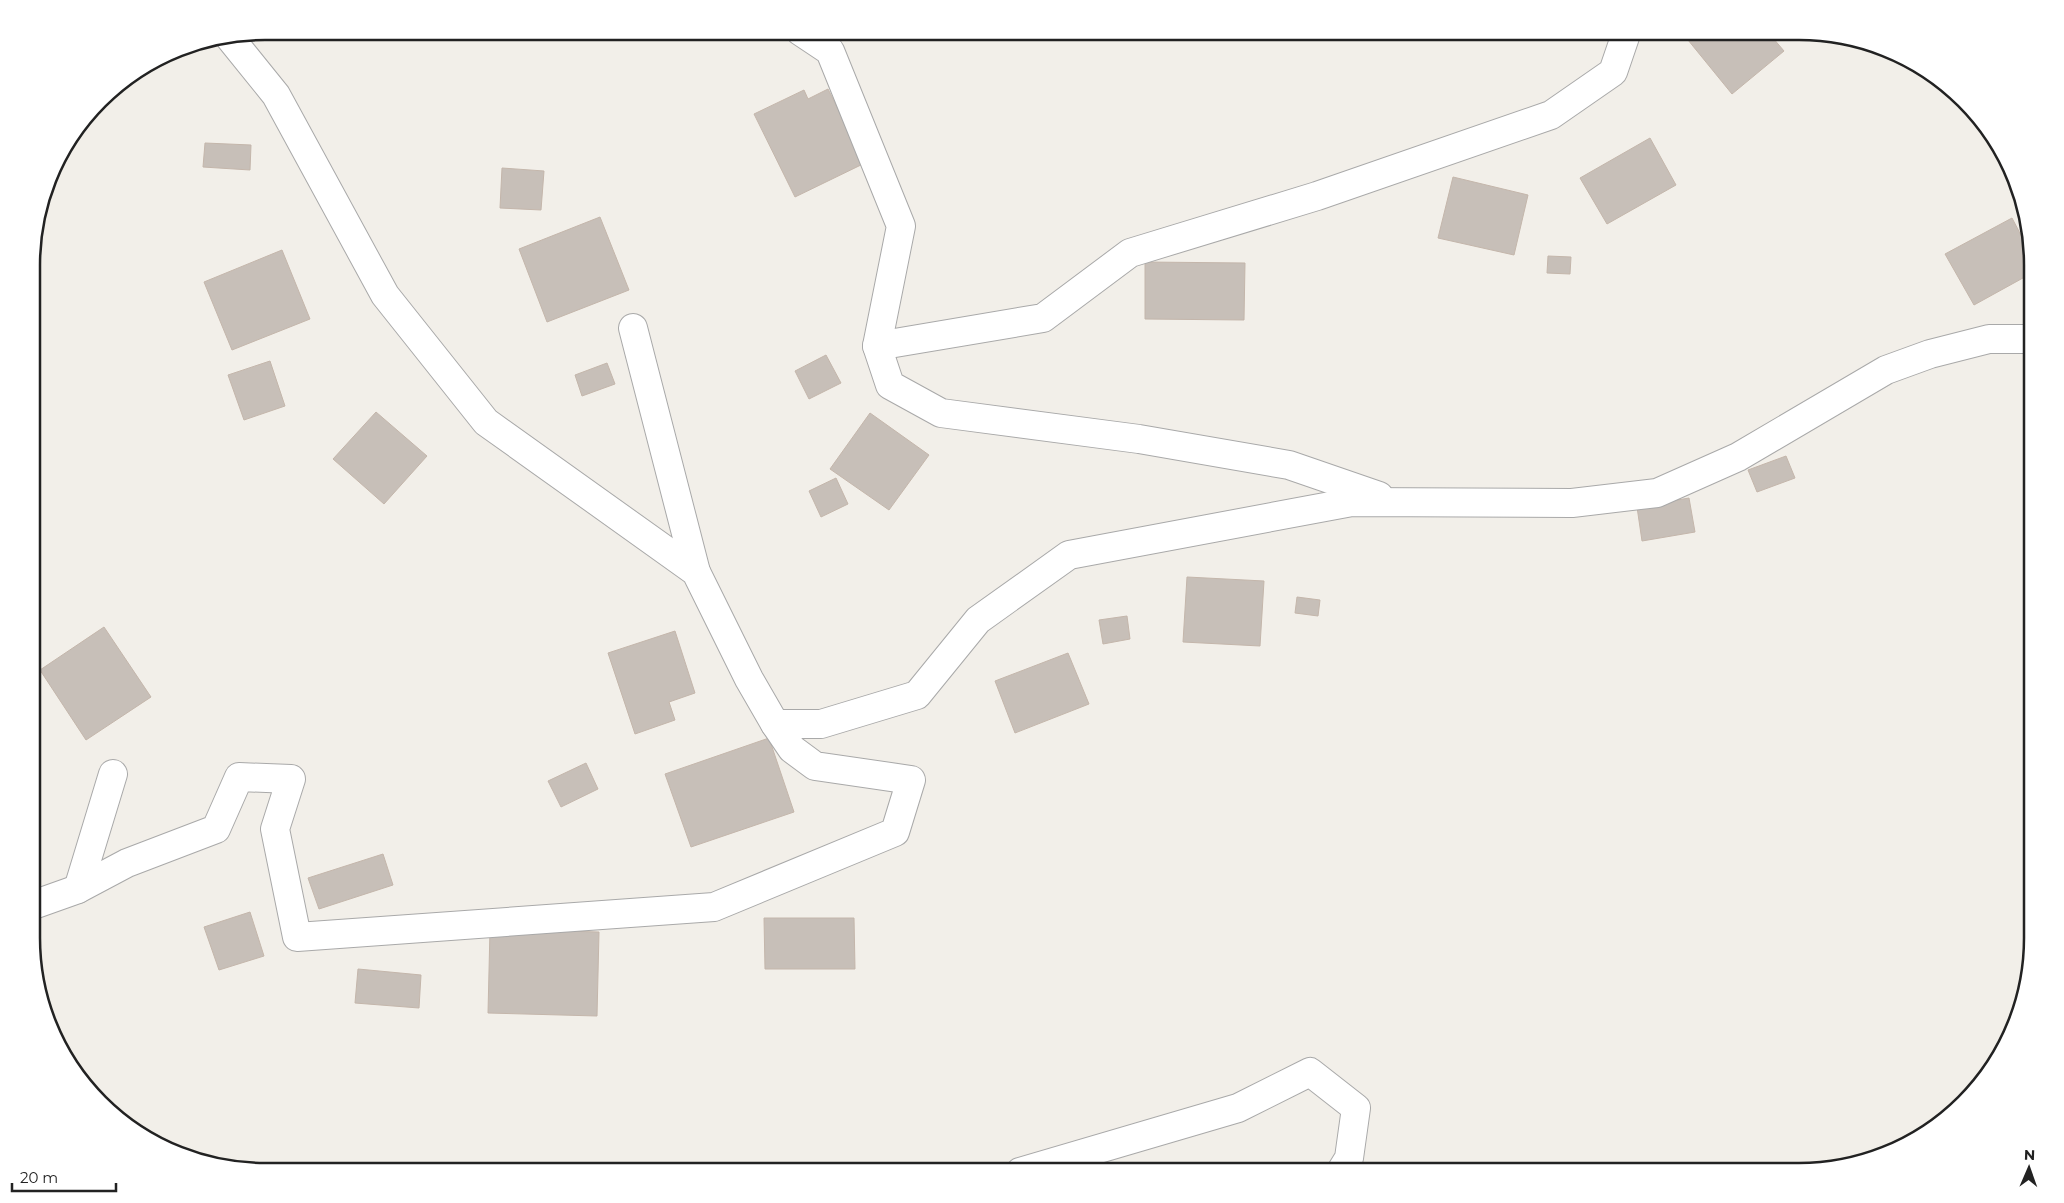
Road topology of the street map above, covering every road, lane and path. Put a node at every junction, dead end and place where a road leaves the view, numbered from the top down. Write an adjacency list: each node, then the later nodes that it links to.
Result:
1 (814, 40): 6 (street)
2 (1624, 40): 6 (street)
3 (233, 42): 8 (street)
4 (633, 328): 8 (street)
5 (2024, 339): 7 (street)
6 (877, 346): 7 (street)
7 (1400, 503): 9 (street)
8 (696, 572): 9 (street)
9 (775, 724): 11 (street)
10 (113, 774): 11 (street)
11 (78, 889): 12 (street)
12 (40, 903)
13 (1051, 1163): 14 (street)
14 (1346, 1163)

